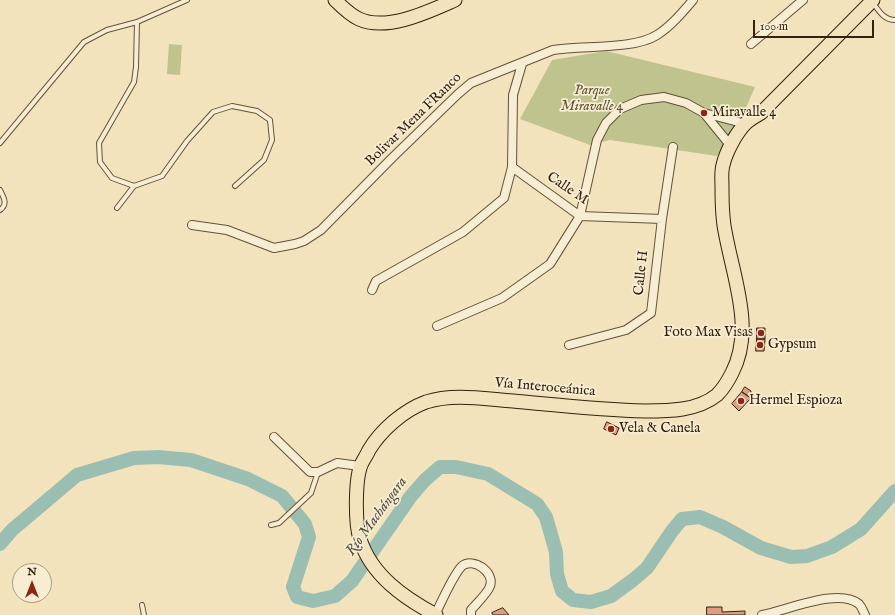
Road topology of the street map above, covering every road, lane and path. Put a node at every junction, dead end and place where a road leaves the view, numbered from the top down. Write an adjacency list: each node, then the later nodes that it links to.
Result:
1 (187, 0): 8 (lane)
2 (335, 0): 3 (main road)
3 (455, 0)
4 (692, 0): 10 (street, Bolivar Mena FRanco)
5 (803, 0): 9 (street)
6 (872, 1): 7 (lane); 12 (main road, Vía Interoceánica)
7 (895, 20)
8 (137, 22): 14 (lane); 19 (lane)
9 (751, 44)
10 (522, 64): 17 (street); 26 (street, Bolivar Mena FRanco)
11 (704, 112): 13 (street); 15 (street); 24 (street)
12 (760, 113): 13 (main road, Vía Interoceánica); 18 (main road, Vía Interoceánica)
13 (746, 124): 15 (main road, Vía Interoceánica)
14 (0, 143)
15 (730, 146): 18 (main road, Vía Interoceánica)
16 (673, 148): 25 (street, Calle H)
17 (512, 167): 24 (street, Calle M); 27 (street)
18 (722, 183): 31 (main road, Vía Interoceánica)
19 (134, 186): 20 (lane); 22 (lane)
20 (235, 186)
21 (0, 190): 23 (lane)
22 (117, 208)
23 (0, 210)
24 (580, 216): 25 (street, Calle M); 28 (street)
25 (662, 219): 29 (street, Calle H)
26 (192, 225)
27 (372, 290)
28 (437, 326)
29 (569, 345)
30 (274, 437): 32 (street)
31 (360, 466): 32 (street); 35 (main road, Vía Interoceánica)
32 (318, 472): 33 (lane)
33 (271, 525)
34 (142, 605): 36 (lane)
35 (432, 613): 37 (street)
36 (144, 615)
37 (471, 615)
38 (762, 615): 39 (street)
39 (865, 615)

